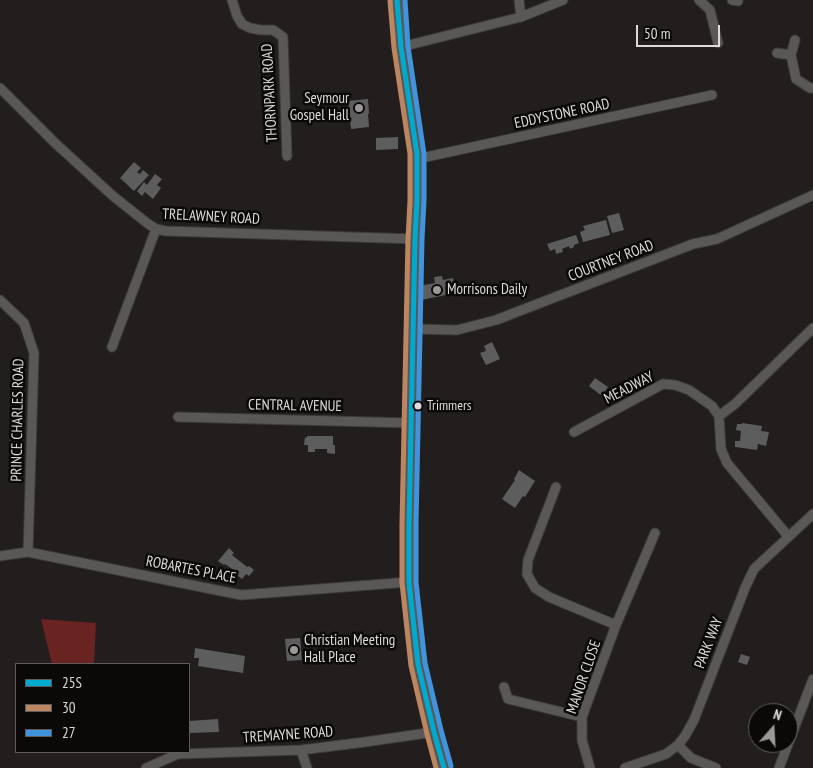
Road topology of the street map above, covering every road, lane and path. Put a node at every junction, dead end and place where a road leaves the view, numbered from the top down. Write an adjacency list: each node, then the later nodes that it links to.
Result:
1 (232, 0): 15 (street, THORNPARK ROAD)
2 (397, 0): 9 (street)
3 (520, 0): 6 (street)
4 (563, 0): 6 (street)
5 (699, 0): 8 (street)
6 (521, 17): 9 (street)
7 (795, 40): 11 (street)
8 (718, 43)
9 (401, 47): 16 (street)
10 (778, 53): 11 (street)
11 (791, 56): 13 (street)
12 (0, 88): 18 (street, TRELAWNEY ROAD)
13 (813, 88)
14 (712, 95): 16 (street, EDDYSTONE ROAD)
15 (287, 156)
16 (417, 159): 19 (street)
17 (813, 195): 22 (street, COURTNEY ROAD)
18 (156, 229): 19 (street, TRELAWNEY ROAD); 23 (street)
19 (414, 239): 22 (street)
20 (0, 300): 32 (street, PRINCE CHARLES ROAD)
21 (813, 328): 24 (street)
22 (413, 329): 26 (street)
23 (112, 347)
24 (719, 416): 27 (street, MEADWAY); 31 (street)
25 (178, 417): 26 (street, CENTRAL AVENUE)
26 (412, 422): 34 (street)
27 (574, 432)
28 (556, 487): 35 (street, MANOR CLOSE)
29 (813, 514): 31 (street, PARK WAY)
30 (655, 533): 35 (street, MANOR CLOSE)
31 (788, 536): 40 (street, PARK WAY)
32 (28, 552): 33 (street, ROBARTES PLACE); 34 (street, ROBARTES PLACE)
33 (0, 556)
34 (409, 582): 39 (street)
35 (616, 625): 38 (street, MANOR CLOSE)
36 (813, 679): 48 (street)
37 (504, 687): 38 (street)
38 (582, 717): 45 (street, MANOR CLOSE)
39 (434, 732): 41 (street, TREMAYNE ROAD); 44 (street)
40 (678, 745): 46 (street, PARK WAY); 47 (street)
41 (301, 750): 42 (street, TREMAYNE ROAD); 43 (street)
42 (146, 768)
43 (306, 768)
44 (444, 768)
45 (590, 768)
46 (625, 768)
47 (716, 768)
48 (779, 768)

